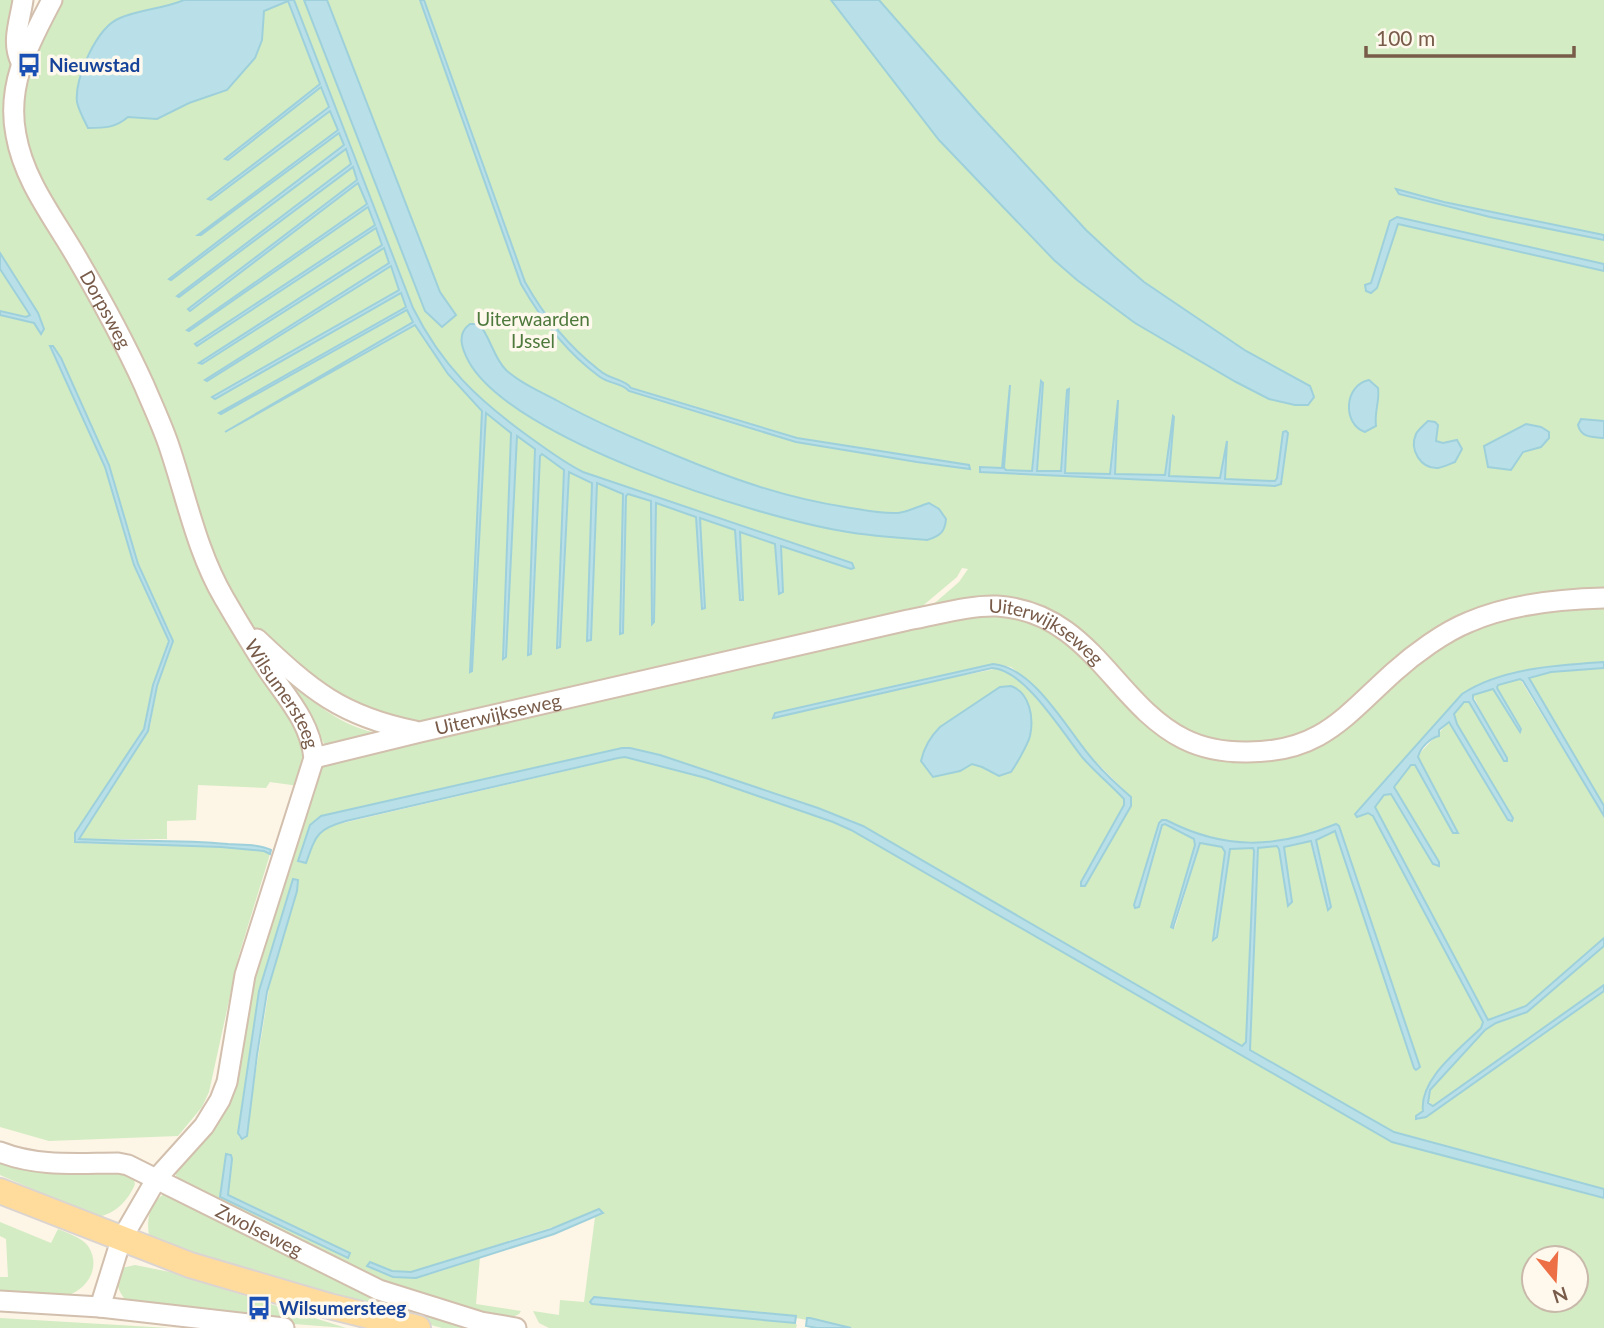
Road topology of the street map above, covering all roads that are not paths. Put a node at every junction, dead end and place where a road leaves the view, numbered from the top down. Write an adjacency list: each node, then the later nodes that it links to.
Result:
1 (23, 0): 3 (street)
2 (52, 0): 3 (street, Dorpsweg)
3 (21, 62): 5 (street, Dorpsweg)
4 (1604, 598): 6 (street, Uiterwijkseweg)
5 (239, 623): 6 (street, Uiterwijkseweg); 7 (street, Wilsumersteeg)
6 (420, 732): 7 (street, Uiterwijkseweg)
7 (314, 758): 9 (street, Wilsumersteeg)
8 (0, 1152): 9 (street, Zwolseweg)
9 (157, 1178): 11 (street, Wilsumersteeg); 16 (street, Zwolseweg)
10 (0, 1191): 11 (main road)
11 (121, 1240): 13 (street, Wilsumersteeg); 15 (main road)
12 (0, 1301): 13 (street)
13 (100, 1307): 14 (street)
14 (284, 1328)
15 (418, 1328)
16 (516, 1328)

